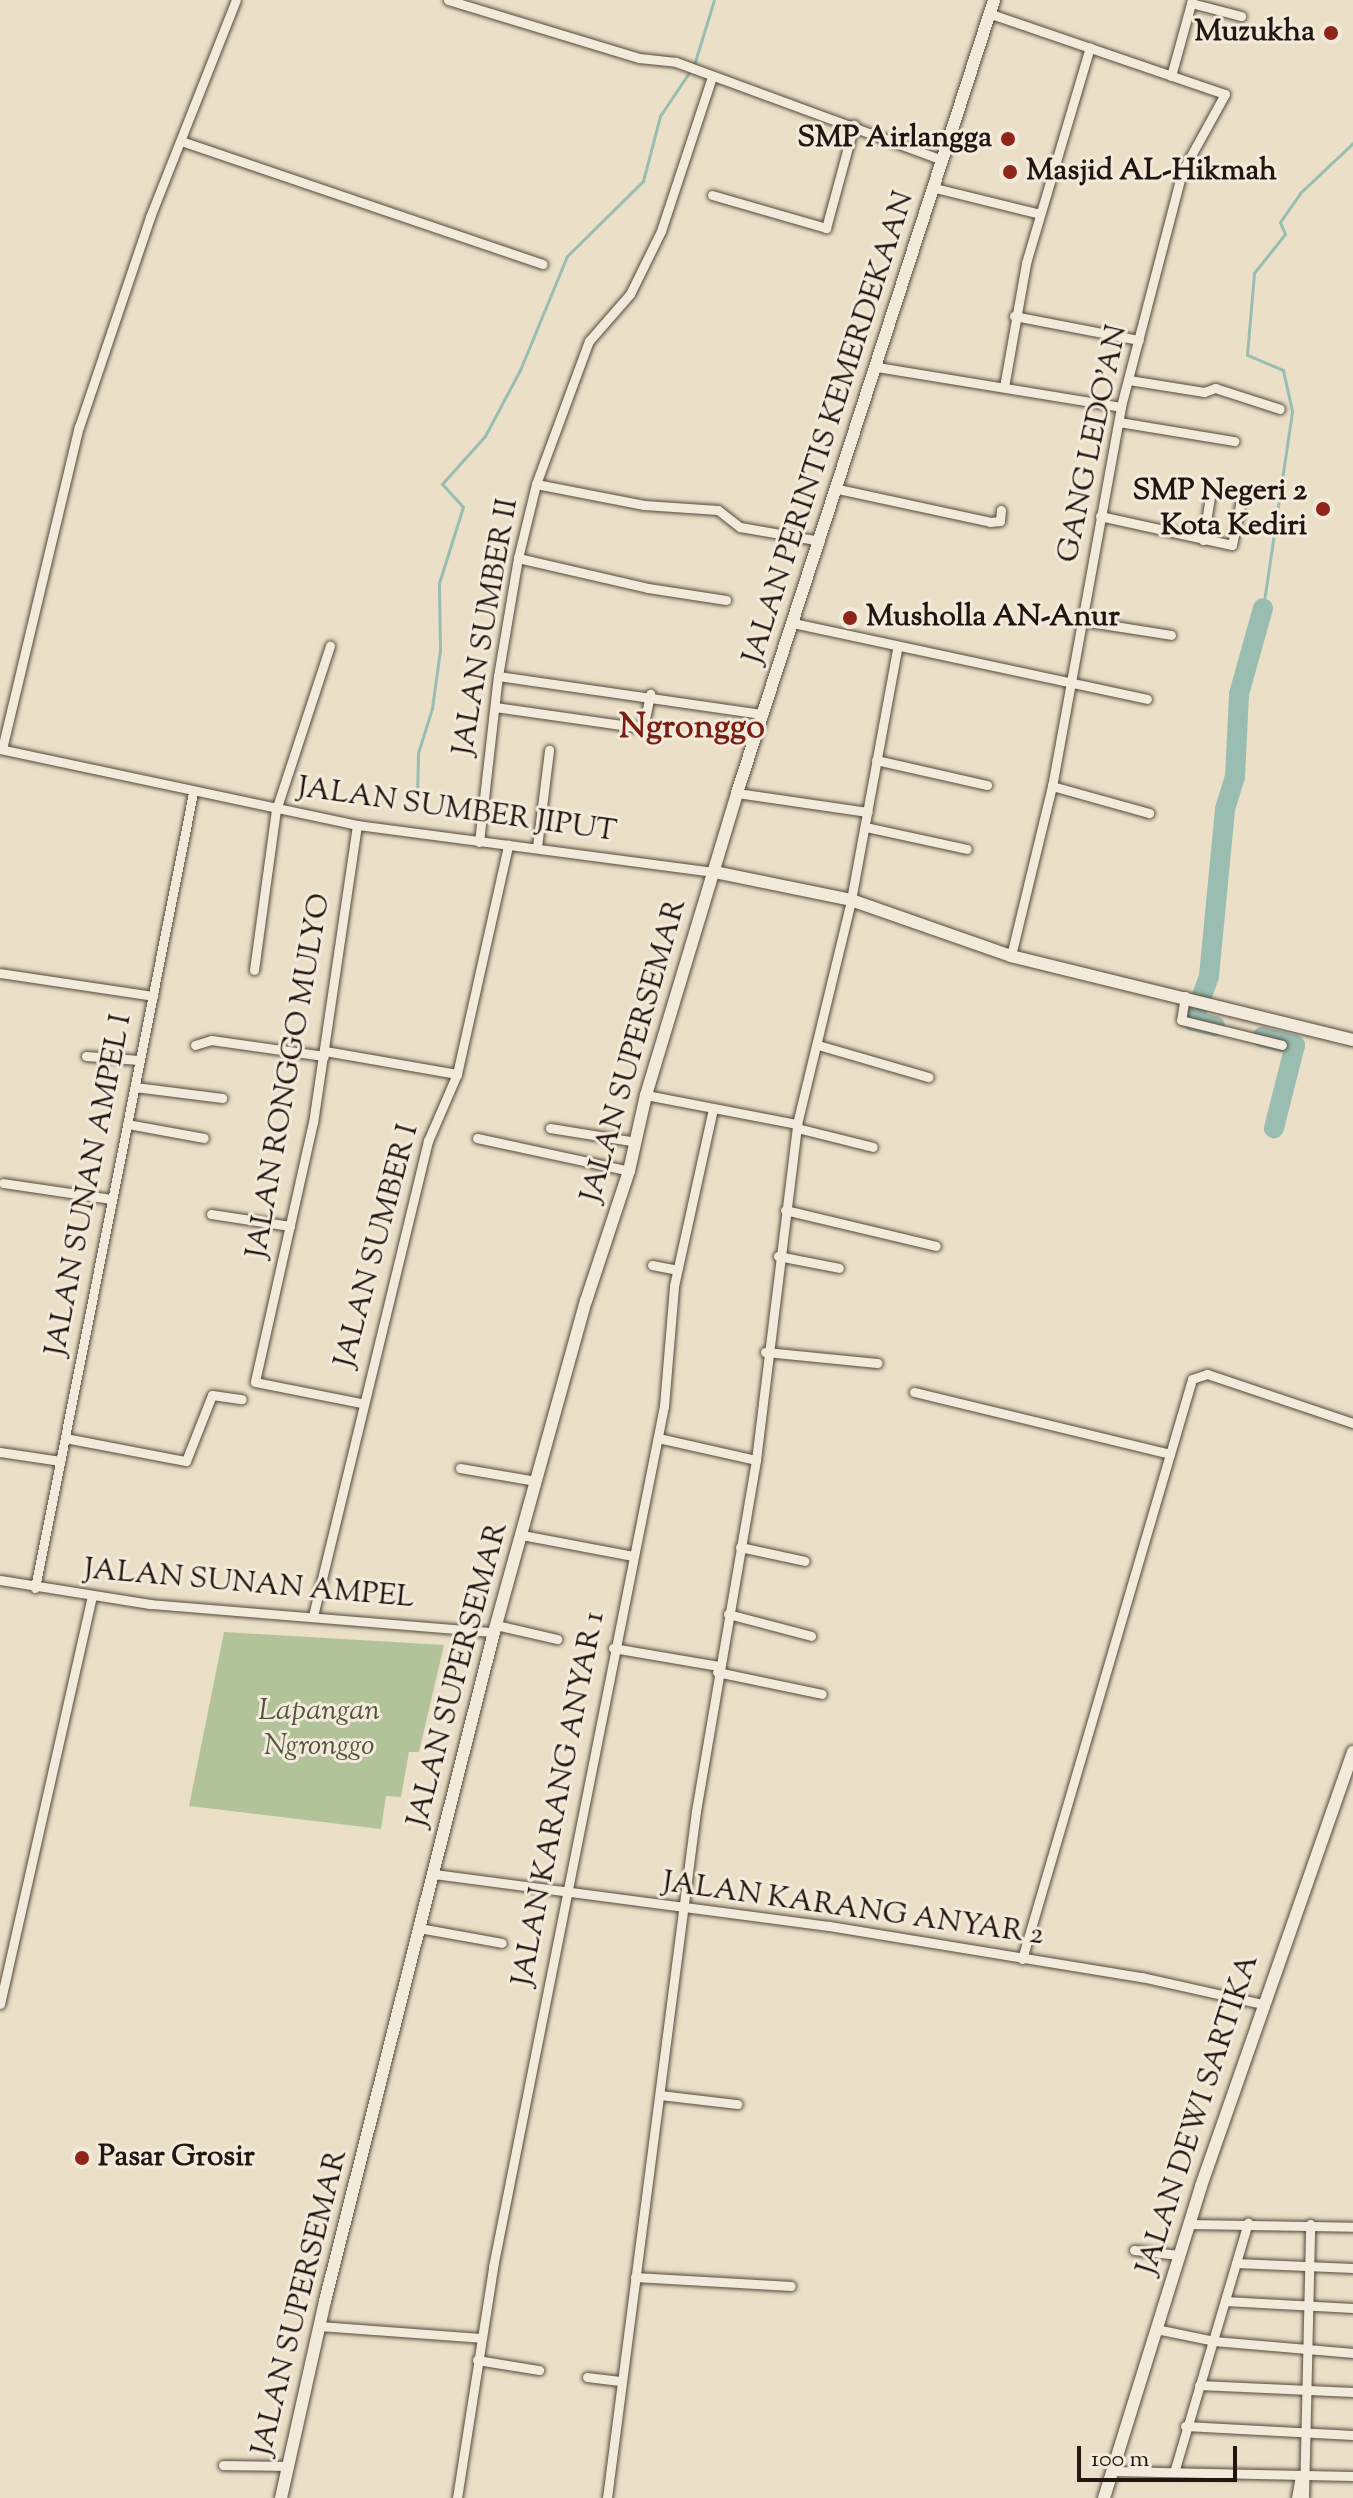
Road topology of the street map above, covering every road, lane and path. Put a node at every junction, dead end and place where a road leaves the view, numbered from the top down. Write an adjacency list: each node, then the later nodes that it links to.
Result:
1 (236, 0): 11 (street)
2 (448, 0): 9 (street)
3 (994, 0): 5 (main road, JALAN PERINTIS KEMERDEKAAN)
4 (1191, 1): 6 (street); 8 (street)
5 (991, 14): 7 (street); 12 (main road, JALAN PERINTIS KEMERDEKAAN)
6 (1241, 16)
7 (1090, 47): 8 (street); 15 (street)
8 (1171, 76): 18 (street, GANG LEDO'AN)
9 (712, 77): 10 (street); 26 (street, JALAN SUMBER II)
10 (854, 125): 12 (street); 14 (street)
11 (181, 141): 16 (street); 47 (street)
12 (943, 160): 13 (main road, JALAN PERINTIS KEMERDEKAAN)
13 (935, 188): 15 (street); 19 (main road, JALAN PERINTIS KEMERDEKAAN)
14 (712, 195)
15 (1040, 214): 17 (street)
16 (543, 264)
17 (1014, 316): 18 (street); 21 (street)
18 (1139, 340): 20 (street, GANG LEDO'AN)
19 (877, 367): 21 (street); 27 (main road, JALAN PERINTIS KEMERDEKAAN)
20 (1129, 380): 22 (street, GANG LEDO'AN); 23 (street)
21 (1004, 387): 22 (street)
22 (1121, 407): 24 (street, GANG LEDO'AN)
23 (1280, 409)
24 (1119, 422): 25 (street); 31 (street, GANG LEDO'AN)
25 (1234, 441)
26 (536, 484): 33 (street); 34 (street, JALAN SUMBER II)
27 (838, 489): 30 (street); 33 (main road, JALAN PERINTIS KEMERDEKAAN)
28 (1210, 497): 32 (street)
29 (1241, 500): 32 (street)
30 (1001, 510)
31 (1100, 516): 32 (street); 36 (street, GANG LEDO'AN)
32 (1203, 540)
33 (820, 541): 37 (main road, JALAN PERINTIS KEMERDEKAAN)
34 (518, 558): 35 (street); 41 (street, JALAN SUMBER II)
35 (726, 600)
36 (1083, 621): 38 (street); 42 (street, GANG LEDO'AN)
37 (793, 623): 40 (street); 46 (main road, JALAN PERINTIS KEMERDEKAAN)
38 (1171, 635)
39 (330, 646): 54 (street)
40 (897, 649): 42 (street); 49 (street)
41 (498, 676): 43 (street); 45 (street, JALAN SUMBER II)
42 (1071, 684): 44 (street); 51 (street, GANG LEDO'AN)
43 (650, 694): 45 (street); 46 (street)
44 (1147, 699)
45 (495, 707): 59 (street, JALAN SUMBER II)
46 (763, 714): 53 (main road, JALAN PERINTIS KEMERDEKAAN)
47 (1, 749): 52 (street, JALAN SUMBER JIPUT)
48 (549, 750): 61 (street)
49 (876, 760): 50 (street); 55 (street)
50 (987, 785)
51 (1052, 786): 56 (street); 65 (street, GANG LEDO'AN)
52 (193, 793): 54 (street, JALAN SUMBER JIPUT); 68 (street, JALAN SUNAN AMPEL I)
53 (737, 793): 55 (street); 63 (main road, JALAN PERINTIS KEMERDEKAAN)
54 (276, 810): 57 (street, JALAN SUMBER JIPUT); 66 (street)
55 (868, 812): 58 (street)
56 (1149, 813)
57 (357, 825): 59 (street, JALAN SUMBER JIPUT); 74 (street, JALAN RONGGO MULYO)
58 (866, 827): 62 (street); 64 (street)
59 (479, 842): 60 (street, JALAN SUMBER JIPUT)
60 (508, 845): 61 (street, JALAN SUMBER JIPUT); 77 (street, JALAN SUMBER I)
61 (537, 847): 63 (street, JALAN SUMBER JIPUT)
62 (967, 849)
63 (715, 872): 64 (main road); 80 (main road, JALAN SUPERSEMAR)
64 (851, 900): 65 (main road); 72 (street)
65 (1011, 956): 69 (main road)
66 (254, 970)
67 (0, 973): 68 (street)
68 (153, 996): 76 (street, JALAN SUNAN AMPEL I)
69 (1188, 997): 70 (main road); 73 (street)
70 (1353, 1040)
71 (195, 1045): 74 (street)
72 (818, 1045): 78 (street); 84 (street)
73 (1282, 1045)
74 (324, 1053): 77 (street); 95 (street, JALAN RONGGO MULYO)
75 (86, 1056): 76 (street)
76 (139, 1060): 79 (street, JALAN SUNAN AMPEL I)
77 (457, 1074): 105 (street, JALAN SUMBER I)
78 (928, 1077)
79 (135, 1087): 81 (street); 83 (street, JALAN SUNAN AMPEL I)
80 (646, 1095): 82 (street); 88 (main road, JALAN SUPERSEMAR)
81 (222, 1098)
82 (713, 1109): 84 (street); 100 (street, JALAN KARANG ANYAR 1)
83 (127, 1124): 86 (street); 92 (street, JALAN SUNAN AMPEL I)
84 (797, 1126): 89 (street); 93 (street)
85 (550, 1128): 88 (street)
86 (204, 1138)
87 (477, 1138): 90 (street)
88 (636, 1142): 90 (main road, JALAN SUPERSEMAR)
89 (873, 1147)
90 (629, 1171): 114 (main road, JALAN SUPERSEMAR)
91 (3, 1183): 92 (street)
92 (112, 1199): 107 (street, JALAN SUNAN AMPEL I)
93 (785, 1210): 96 (street); 97 (street)
94 (211, 1214): 95 (street)
95 (290, 1226): 105 (street, JALAN RONGGO MULYO)
96 (936, 1246)
97 (778, 1256): 99 (street); 101 (street)
98 (652, 1265): 100 (street)
99 (839, 1268)
100 (677, 1270): 108 (street, JALAN KARANG ANYAR 1)
101 (765, 1352): 102 (street); 111 (street)
102 (877, 1363)
103 (914, 1392): 110 (street)
104 (242, 1399): 107 (street)
105 (361, 1403): 123 (street, JALAN SUMBER I)
106 (1353, 1423): 110 (street)
107 (65, 1438): 112 (street, JALAN SUNAN AMPEL I)
108 (658, 1438): 111 (street); 117 (street, JALAN KARANG ANYAR 1)
109 (0, 1452): 112 (street)
110 (1170, 1454): 136 (street)
111 (756, 1460): 116 (street)
112 (60, 1461): 120 (street, JALAN SUNAN AMPEL I)
113 (460, 1468): 114 (street)
114 (536, 1481): 115 (main road, JALAN SUPERSEMAR)
115 (522, 1535): 117 (street); 124 (main road, JALAN SUPERSEMAR)
116 (740, 1547): 118 (street); 122 (street)
117 (633, 1556): 127 (street, JALAN KARANG ANYAR 1)
118 (805, 1561)
119 (0, 1580): 120 (street, JALAN SUNAN AMPEL)
120 (35, 1588): 121 (street, JALAN SUNAN AMPEL)
121 (92, 1597): 123 (street, JALAN SUNAN AMPEL); 137 (street)
122 (728, 1614): 125 (street); 128 (street)
123 (313, 1616): 124 (street, JALAN SUNAN AMPEL)
124 (495, 1628): 126 (street, JALAN SUNAN AMPEL); 131 (main road, JALAN SUPERSEMAR)
125 (811, 1636)
126 (557, 1639)
127 (613, 1648): 128 (street); 132 (street, JALAN KARANG ANYAR 1)
128 (718, 1669): 129 (street); 133 (street)
129 (822, 1694)
130 (1353, 1752): 138 (main road, JALAN DEWI SARTIKA)
131 (434, 1874): 132 (street, JALAN KARANG ANYAR 2); 134 (main road, JALAN SUPERSEMAR)
132 (567, 1892): 133 (street, JALAN KARANG ANYAR 2); 157 (street, JALAN KARANG ANYAR 1)
133 (684, 1911): 136 (street, JALAN KARANG ANYAR 2); 139 (street)
134 (419, 1928): 135 (street); 155 (main road, JALAN SUPERSEMAR)
135 (502, 1943)
136 (1022, 1959): 138 (street, JALAN KARANG ANYAR 2)
137 (0, 2004)
138 (1263, 2004): 142 (main road, JALAN DEWI SARTIKA)
139 (660, 2095): 140 (street); 150 (street)
140 (737, 2104)
141 (1248, 2223): 142 (street); 143 (street); 147 (street)
142 (1189, 2224): 146 (main road, JALAN DEWI SARTIKA)
143 (1310, 2224): 144 (street); 148 (street)
144 (1353, 2227)
145 (1134, 2250): 146 (street)
146 (1179, 2255): 156 (main road, JALAN DEWI SARTIKA)
147 (1236, 2263): 148 (street); 152 (street)
148 (1311, 2264): 149 (street); 153 (street)
149 (1353, 2268)
150 (635, 2277): 151 (street); 164 (street)
151 (791, 2286)
152 (1225, 2301): 153 (street); 158 (street)
153 (1309, 2305): 154 (street); 159 (street)
154 (1353, 2308)
155 (319, 2326): 157 (street); 172 (main road, JALAN SUPERSEMAR)
156 (1156, 2329): 158 (street); 174 (main road, JALAN DEWI SARTIKA)
157 (481, 2338): 161 (street, JALAN KARANG ANYAR 1)
158 (1214, 2341): 159 (street); 165 (street)
159 (1309, 2349): 160 (street); 166 (street)
160 (1353, 2353)
161 (477, 2360): 162 (street); 178 (street, JALAN KARANG ANYAR 1)
162 (539, 2370)
163 (587, 2377): 164 (street)
164 (620, 2381): 179 (street)
165 (1199, 2385): 166 (street); 168 (street)
166 (1307, 2388): 167 (street); 169 (street)
167 (1353, 2392)
168 (1185, 2426): 169 (street); 173 (street)
169 (1305, 2430): 170 (street); 175 (street)
170 (1353, 2435)
171 (223, 2465): 172 (street)
172 (287, 2466): 177 (main road, JALAN SUPERSEMAR)
173 (1175, 2469): 174 (street); 175 (street)
174 (1112, 2471): 180 (main road, JALAN DEWI SARTIKA)
175 (1303, 2474): 176 (street); 181 (street); 182 (street)
176 (1353, 2476)
177 (281, 2498)
178 (457, 2498)
179 (607, 2498)
180 (1104, 2498)
181 (1296, 2498)
182 (1304, 2498)

